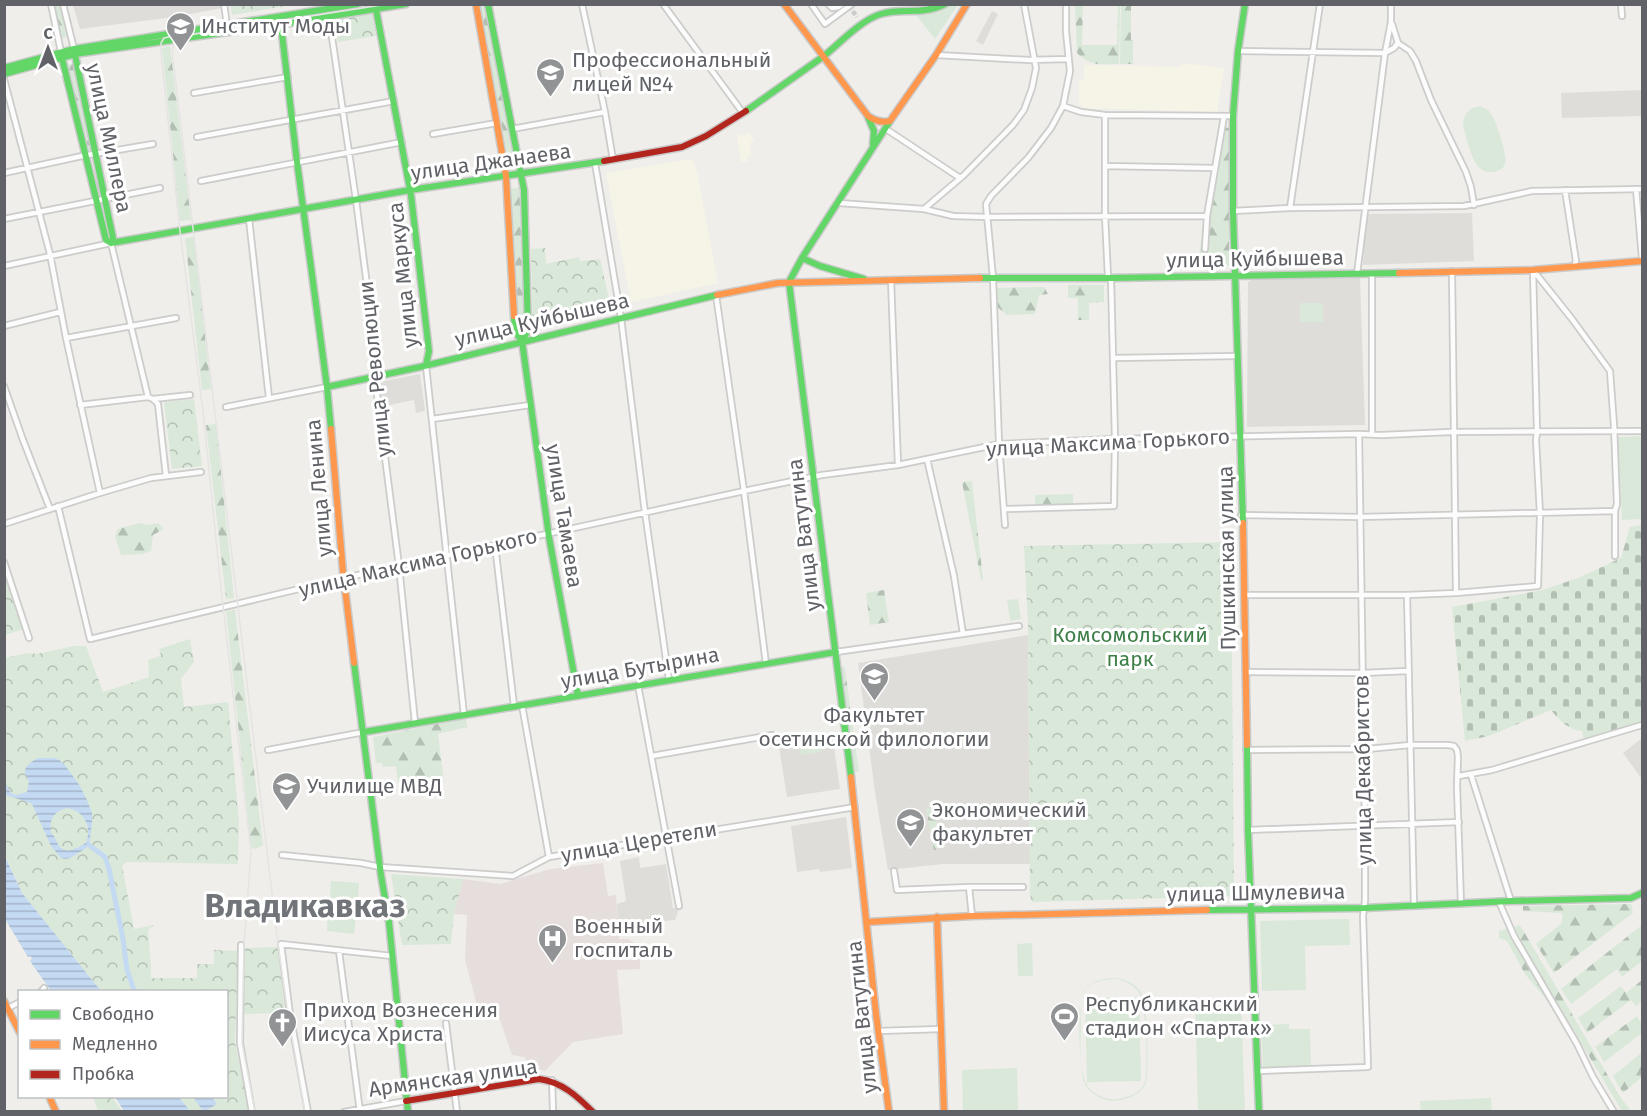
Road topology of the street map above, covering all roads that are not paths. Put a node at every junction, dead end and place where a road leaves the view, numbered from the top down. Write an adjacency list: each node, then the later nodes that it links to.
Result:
1 (51, 4): 35 (street, улица Миллера)
2 (63, 4): 31 (street, улица Миллера)
3 (224, 4): 26 (street)
4 (358, 4): 27 (main road)
5 (406, 4): 22 (main road)
6 (476, 4): 56 (main road, улица Тамаева)
7 (488, 4): 57 (main road, улица Тамаева)
8 (582, 4): 48 (street)
9 (663, 4): 49 (street)
10 (784, 4): 37 (main road)
11 (811, 4): 21 (street)
12 (828, 4): 21 (street)
13 (945, 4): 29 (main road, улица Джанаева)
14 (967, 4): 36 (main road)
15 (1024, 4): 39 (street)
16 (1066, 4): 38 (street)
17 (1245, 4): 32 (main road, Пушкинская улица)
18 (1320, 4): 33 (street)
19 (1391, 4): 28 (street)
20 (1621, 4): 24 (street)
21 (848, 5)
22 (376, 7): 23 (main road); 45 (main road, улица Маркуса)
23 (329, 16): 27 (main road); 47 (street, улица Революции)
24 (1622, 16)
25 (857, 17): 29 (street)
26 (226, 18)
27 (281, 21): 31 (main road); 42 (main road, улица Ленина)
28 (1391, 22): 30 (street); 34 (street)
29 (863, 25): 37 (main road, улица Джанаева)
30 (1398, 43): 34 (street); 86 (street)
31 (74, 51): 35 (main road); 65 (main road, улица Миллера)
32 (1238, 51): 33 (street); 53 (main road, Пушкинская улица)
33 (1312, 52): 34 (street); 87 (street)
34 (1385, 52): 88 (street)
35 (61, 55): 40 (main road); 41 (main road); 66 (main road, улица Миллера)
36 (936, 55): 39 (street); 55 (main road)
37 (824, 56): 49 (main road, улица Джанаева); 51 (main road)
38 (1068, 59): 39 (street); 46 (street)
39 (1035, 60): 76 (street)
40 (4, 68)
41 (4, 74)
42 (288, 77): 44 (street); 54 (main road, улица Ленина)
43 (4, 79): 70 (street)
44 (194, 93)
45 (394, 101): 47 (street); 61 (main road, улица Маркуса)
46 (1063, 106): 50 (street); 95 (street)
47 (342, 111): 54 (street); 64 (street, улица Революции)
48 (605, 112): 57 (street); 67 (street)
49 (743, 113): 67 (main road, улица Джанаева)
50 (1106, 115): 52 (street); 71 (street)
51 (868, 116): 55 (main road); 63 (main road)
52 (1224, 116): 53 (street); 72 (street)
53 (1233, 116): 91 (main road, Пушкинская улица)
54 (293, 119): 60 (street); 68 (main road, улица Ленина)
55 (890, 121): 58 (main road)
56 (497, 123): 59 (street); 75 (main road, улица Тамаева)
57 (512, 129): 74 (main road, улица Тамаева)
58 (886, 129): 63 (main road); 76 (street)
59 (433, 134)
60 (197, 137)
61 (402, 142): 64 (street); 80 (main road, улица Маркуса)
62 (153, 144): 65 (street)
63 (873, 147): 85 (main road)
64 (349, 152): 68 (street); 83 (street, улица Революции)
65 (95, 153): 66 (street); 82 (main road, улица Миллера)
66 (86, 155): 70 (street); 84 (main road, улица Миллера)
67 (613, 160): 69 (main road, улица Джанаева)
68 (297, 162): 77 (street); 89 (main road, улица Ленина)
69 (595, 163): 74 (main road, улица Джанаева); 118 (street)
70 (28, 166): 73 (street); 92 (street)
71 (1106, 166): 72 (street); 93 (street)
72 (1215, 168): 94 (street)
73 (4, 173)
74 (521, 175): 75 (main road, улица Джанаева); 122 (main road, улица Тамаева)
75 (507, 176): 80 (main road, улица Джанаева); 122 (main road, улица Тамаева)
76 (960, 178): 90 (street)
77 (201, 181)
78 (160, 188): 82 (street)
79 (1639, 189): 81 (street); 102 (street)
80 (410, 190): 83 (main road, улица Джанаева); 125 (main road, улица Маркуса)
81 (1566, 190): 86 (street); 104 (street)
82 (105, 199): 84 (street); 98 (main road, улица Миллера)
83 (356, 200): 89 (main road, улица Джанаева); 126 (street, улица Революции)
84 (96, 201): 92 (street); 98 (main road, улица Миллера)
85 (838, 203): 90 (street); 101 (main road)
86 (1474, 205): 88 (street)
87 (1290, 208): 88 (street); 91 (street)
88 (1366, 208): 107 (street)
89 (304, 209): 97 (main road, улица Джанаева); 128 (main road, улица Ленина)
90 (924, 209): 95 (street)
91 (1233, 211): 109 (main road, Пушкинская улица)
92 (40, 212): 96 (street); 100 (street)
93 (1105, 215): 94 (street); 95 (street); 111 (street)
94 (1207, 216): 99 (street)
95 (988, 217): 110 (street)
96 (4, 219)
97 (249, 219): 98 (main road, улица Джанаева); 131 (street)
98 (111, 243): 100 (street, улица Джанаева); 120 (street, улица Миллера)
99 (1204, 249)
100 (50, 255): 103 (street, улица Джанаева); 116 (street)
101 (802, 258): 112 (main road, улица Куйбышева); 114 (main road)
102 (1642, 260): 104 (main road, улица Куйбышева)
103 (4, 266)
104 (1574, 267): 105 (main road, улица Куйбышева)
105 (1533, 270): 106 (main road, улица Куйбышева); 138 (street); 139 (street)
106 (1452, 271): 108 (main road, улица Куйбышева); 137 (street)
107 (1357, 274): 108 (main road, улица Куйбышева); 109 (main road, улица Куйбышева)
108 (1372, 274): 141 (street)
109 (1236, 275): 111 (main road, улица Куйбышева); 123 (main road, Пушкинская улица)
110 (993, 278): 111 (main road, улица Куйбышева); 113 (main road, улица Куйбышева); 144 (street)
111 (1109, 278): 124 (street)
112 (868, 280): 113 (main road, улица Куйбышева); 114 (main road, улица Куйбышева)
113 (891, 280): 146 (street)
114 (789, 282): 115 (main road, улица Куйбышева); 149 (main road, улица Ватутина)
115 (716, 295): 118 (main road, улица Куйбышева); 150 (street)
116 (60, 312): 119 (street); 121 (street)
117 (176, 318): 120 (street)
118 (621, 318): 122 (main road, улица Куйбышева); 156 (street)
119 (4, 326)
120 (130, 326): 121 (street); 130 (street, улица Миллера)
121 (66, 338): 132 (street)
122 (522, 341): 125 (main road, улица Куйбышева); 133 (main road, улица Тамаева)
123 (1238, 356): 124 (street); 142 (main road, Пушкинская улица)
124 (1113, 358): 143 (street)
125 (426, 365): 126 (main road, улица Куйбышева); 135 (street)
126 (376, 377): 128 (main road, улица Куйбышева); 168 (street, улица Революции)
127 (4, 386): 153 (street)
128 (327, 387): 131 (street, улица Куйбышева); 169 (main road, улица Ленина)
129 (190, 394): 130 (street)
130 (151, 398): 132 (street); 148 (street)
131 (269, 398): 134 (street, улица Куйбышева)
132 (80, 405): 151 (street)
133 (530, 405): 135 (street); 163 (main road, улица Тамаева)
134 (226, 407)
135 (432, 420): 165 (street)
136 (1642, 431): 139 (street, улица Максима Горького)
137 (1454, 432): 138 (street, улица Максима Горького); 141 (street, улица Максима Горького); 159 (street)
138 (1537, 432): 139 (street, улица Максима Горького); 157 (street)
139 (1614, 432): 155 (street)
140 (1359, 434): 141 (street, улица Максима Горького); 142 (street, улица Максима Горького); 160 (street, улица Декабристов)
141 (1372, 434)
142 (1240, 437): 143 (street, улица Максима Горького); 158 (main road, Пушкинская улица)
143 (1114, 439): 144 (street, улица Максима Горького); 154 (street)
144 (999, 444): 145 (street, улица Максима Горького); 154 (street)
145 (927, 459): 146 (street, улица Максима Горького); 175 (street)
146 (898, 465): 149 (street, улица Максима Горького)
147 (201, 472): 148 (street)
148 (166, 476): 151 (street)
149 (814, 477): 150 (street, улица Максима Горького); 177 (main road, улица Ватутина)
150 (744, 491): 156 (street, улица Максима Горького); 178 (street)
151 (100, 493): 152 (street)
152 (58, 506): 153 (street); 169 (street, улица Максима Горького)
153 (50, 509): 161 (street)
154 (1005, 509): 162 (street)
155 (1615, 511): 157 (street); 166 (street)
156 (645, 513): 163 (street, улица Максима Горького); 182 (street)
157 (1540, 514): 159 (street); 170 (street)
158 (1241, 515): 160 (street); 171 (main road, Пушкинская улица)
159 (1455, 515): 160 (street); 170 (street)
160 (1360, 518): 172 (street, улица Декабристов)
161 (4, 524)
162 (1005, 525)
163 (548, 534): 164 (street, улица Максима Горького); 184 (main road, улица Тамаева)
164 (495, 545): 165 (street, улица Максима Горького); 186 (street)
165 (448, 556): 168 (street, улица Максима Горького); 187 (street)
166 (1615, 556)
167 (4, 562): 176 (street)
168 (399, 566): 169 (street, улица Максима Горького); 188 (street, улица Революции)
169 (344, 578): 190 (main road, улица Ленина)
170 (1456, 593): 173 (street)
171 (1245, 595): 172 (street); 180 (main road, Пушкинская улица)
172 (1360, 595): 173 (street); 181 (street, улица Декабристов)
173 (1407, 595): 179 (street)
174 (1019, 626): 175 (street, улица Бутырина)
175 (963, 634): 177 (street, улица Бутырина)
176 (29, 638)
177 (836, 652): 178 (main road, улица Бутырина); 199 (main road, улица Ватутина)
178 (766, 664): 182 (main road, улица Бутырина)
179 (1408, 670): 181 (street); 192 (street)
180 (1246, 672): 181 (street); 195 (main road, Пушкинская улица)
181 (1362, 673): 193 (street, улица Декабристов)
182 (669, 680): 183 (main road, улица Бутырина)
183 (639, 685): 184 (main road, улица Бутырина); 196 (street)
184 (578, 696): 185 (main road, улица Бутырина)
185 (522, 705): 186 (main road, улица Бутырина); 206 (street)
186 (514, 706): 187 (main road, улица Бутырина)
187 (464, 714): 188 (main road, улица Бутырина)
188 (415, 723): 190 (main road, улица Бутырина)
189 (1642, 725): 197 (street)
190 (364, 732): 194 (street, улица Бутырина); 207 (main road, улица Ленина)
191 (772, 735): 196 (street)
192 (1410, 745): 193 (street); 198 (street); 201 (street)
193 (1363, 748): 195 (street); 202 (street, улица Декабристов)
194 (268, 750)
195 (1246, 750): 203 (main road, Пушкинская улица)
196 (652, 756): 204 (street)
197 (1471, 775): 198 (street); 212 (street)
198 (1459, 776): 200 (street)
199 (855, 807): 204 (street, улица Церетели); 221 (main road, улица Ватутина)
200 (1459, 822): 201 (street); 214 (street)
201 (1411, 824): 202 (street); 215 (street)
202 (1365, 826): 203 (street); 217 (street, улица Декабристов)
203 (1248, 830): 218 (main road, Пушкинская улица)
204 (667, 837): 206 (street, улица Церетели); 216 (street)
205 (282, 855): 207 (street, улица Церетели)
206 (549, 857): 207 (street, улица Церетели)
207 (380, 867): 224 (main road, улица Ленина)
208 (894, 872): 209 (street)
209 (969, 887): 210 (street); 219 (street)
210 (1023, 887)
211 (1642, 892): 212 (main road, улица Шмулевича)
212 (1511, 901): 213 (main road, улица Шмулевича)
213 (1499, 902): 214 (main road, улица Шмулевича); 248 (street)
214 (1461, 904): 215 (main road, улица Шмулевича)
215 (1414, 905): 217 (main road, улица Шмулевича)
216 (679, 906)
217 (1365, 908): 218 (main road, улица Шмулевича); 231 (street, улица Декабристов)
218 (1251, 910): 219 (main road, улица Шмулевича); 231 (main road, Пушкинская улица)
219 (972, 916): 220 (main road, улица Шмулевича)
220 (937, 917): 221 (main road, улица Шмулевича); 228 (main road)
221 (868, 922): 230 (main road, улица Ватутина)
222 (241, 945): 238 (street)
223 (339, 951): 224 (street); 236 (street); 239 (street)
224 (392, 956): 235 (main road, улица Ленина)
225 (4, 1001): 226 (main road)
226 (6, 1009): 229 (main road)
227 (446, 1023): 233 (street)
228 (941, 1029): 230 (street); 246 (main road)
229 (18, 1030)
230 (878, 1031): 245 (main road, улица Ватутина)
231 (1258, 1071): 247 (main road, Пушкинская улица)
232 (552, 1080): 233 (main road, Армянская улица); 243 (street); 244 (main road, Армянская улица)
233 (454, 1094): 235 (main road, Армянская улица); 242 (street)
234 (50, 1098): 237 (main road)
235 (406, 1101): 236 (street, Армянская улица); 241 (main road, улица Ленина)
236 (359, 1110): 240 (street, Армянская улица)
237 (56, 1112)
238 (252, 1112)
239 (308, 1112)
240 (344, 1112)
241 (408, 1112)
242 (457, 1112)
243 (553, 1112)
244 (593, 1112)
245 (889, 1112)
246 (944, 1112)
247 (1259, 1112)
248 (1614, 1112)

